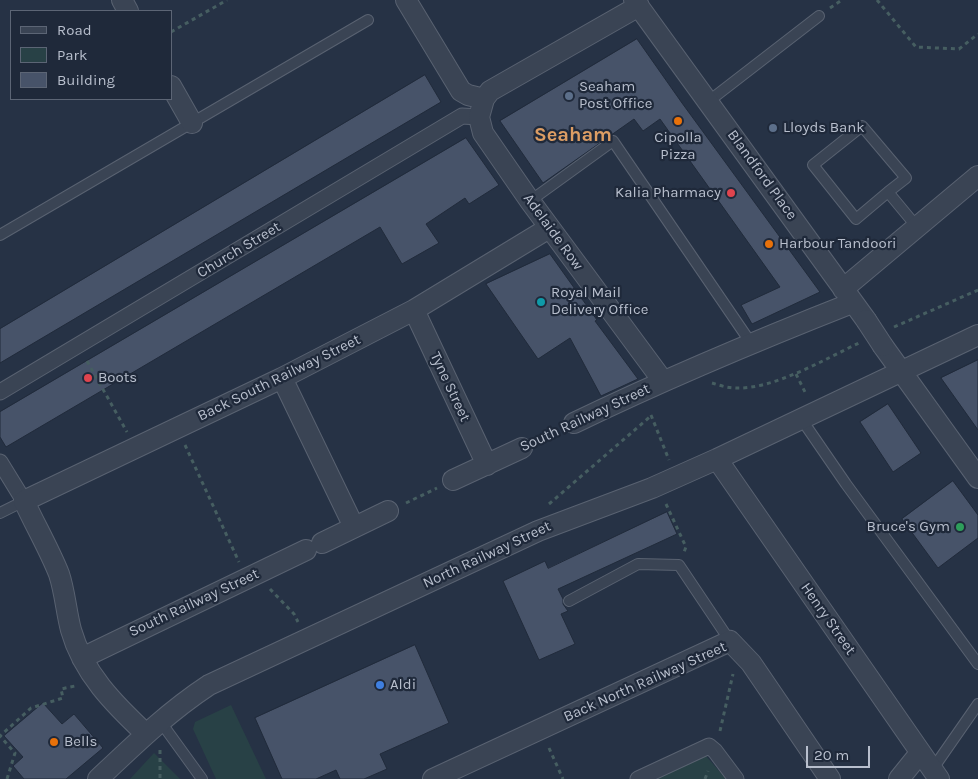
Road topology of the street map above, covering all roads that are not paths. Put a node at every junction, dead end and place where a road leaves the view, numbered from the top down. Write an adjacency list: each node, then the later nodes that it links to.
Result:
1 (406, 0): 7 (street)
2 (636, 3): 6 (street, Blandford Place); 7 (street)
3 (819, 16): 6 (lane)
4 (368, 20): 8 (lane)
5 (172, 88): 8 (street)
6 (709, 101): 15 (street, Blandford Place)
7 (482, 108): 11 (street, Adelaide Row); 22 (street, Church Street)
8 (192, 123): 14 (lane)
9 (978, 176): 12 (street, South Railway Street)
10 (888, 192): 10 (lane); 12 (lane)
11 (530, 201): 13 (street, Adelaide Row); 18 (lane)
12 (917, 227): 15 (street, South Railway Street)
13 (549, 228): 16 (street, Back South Railway Street); 21 (street, Adelaide Row)
14 (0, 235)
15 (848, 296): 18 (street, South Railway Street); 19 (street, Blandford Place, bridge)
16 (414, 310): 20 (street, Back South Railway Street); 28 (street, Tyne Street)
17 (978, 335): 19 (street, North Railway Street)
18 (751, 343): 21 (street, South Railway Street)
19 (900, 371): 23 (street, North Railway Street); 29 (street, Blandford Place)
20 (282, 378): 31 (street, Back South Railway Street); 34 (street)
21 (663, 381): 24 (street, South Railway Street)
22 (0, 392)
23 (802, 420): 26 (street, North Railway Street); 38 (lane)
24 (574, 423)
25 (522, 448): 28 (street, South Railway Street)
26 (717, 459): 40 (street, North Railway Street); 41 (street, Henry Street)
27 (0, 462): 31 (street)
28 (486, 465): 30 (street, South Railway Street)
29 (978, 478)
30 (453, 480)
31 (24, 501): 33 (lane, Back South Railway Street); 37 (street)
32 (388, 511): 34 (street, South Railway Street)
33 (0, 513)
34 (354, 527): 37 (street, South Railway Street)
35 (569, 601): 36 (lane)
36 (730, 641): 45 (street, Back North Railway Street); 48 (street, Back North Railway Street)
37 (82, 658): 40 (street)
38 (978, 664)
39 (978, 704): 42 (lane)
40 (153, 728): 43 (street, North Railway Street); 44 (lane)
41 (920, 753): 42 (street, Henry Street); 49 (street)
42 (935, 775)
43 (98, 779)
44 (202, 779)
45 (433, 779)
46 (638, 779): 47 (street)
47 (736, 779)
48 (830, 779)
49 (900, 779)

